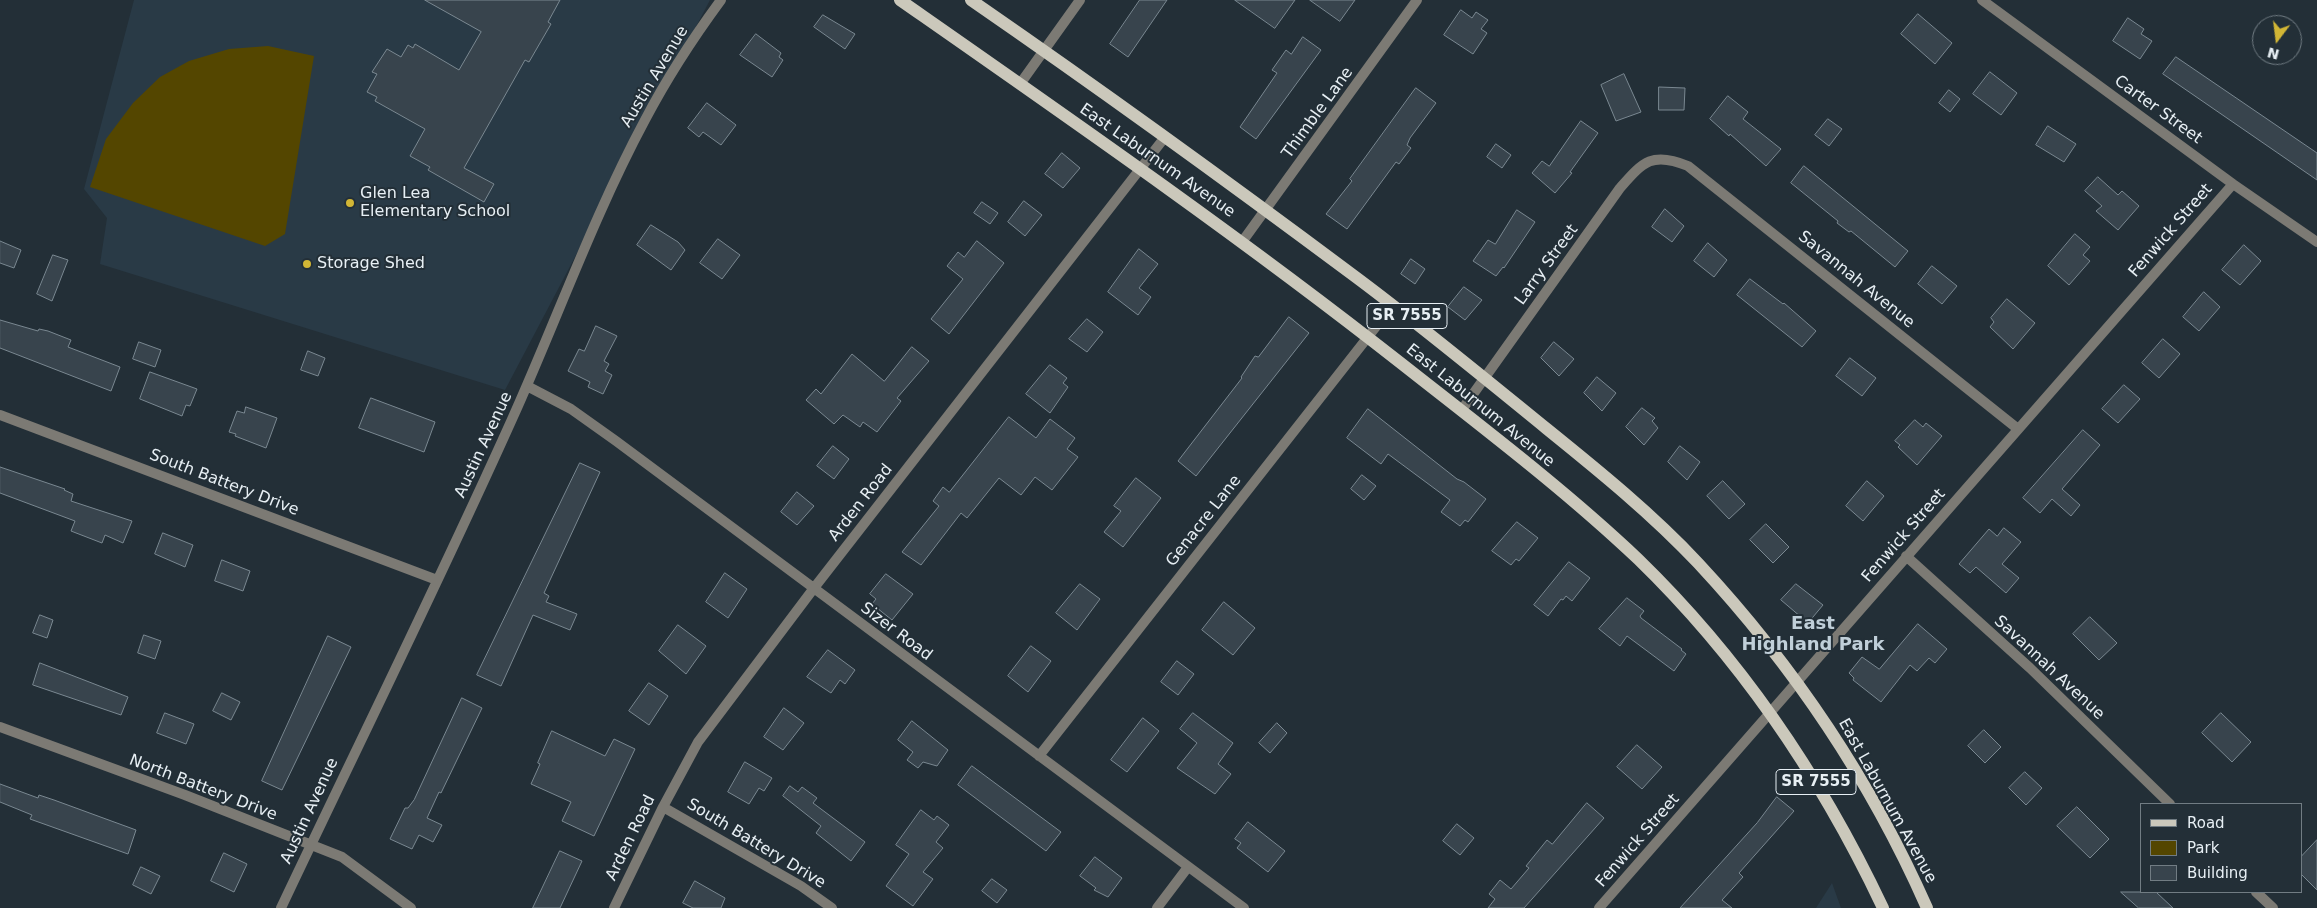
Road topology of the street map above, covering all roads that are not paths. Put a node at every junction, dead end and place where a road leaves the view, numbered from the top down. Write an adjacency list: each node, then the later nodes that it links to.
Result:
1 (721, 0): 19 (street, Austin Avenue)
2 (900, 0): 8 (main road, East Laburnum Avenue / SR 7555)
3 (971, 0): 7 (main road, East Laburnum Avenue / SR 7555)
4 (1080, 0): 7 (street)
5 (1417, 0): 13 (street, Thimble Lane)
6 (1982, 0): 12 (street, Carter Street)
7 (1044, 50): 8 (street); 9 (main road, East Laburnum Avenue / SR 7555)
8 (1020, 84): 11 (main road, East Laburnum Avenue / SR 7555)
9 (1166, 137): 11 (street, Arden Road); 13 (main road, East Laburnum Avenue / SR 7555)
10 (1672, 159): 18 (street, Larry Street); 22 (street, Savannah Avenue)
11 (1140, 170): 14 (main road, East Laburnum Avenue / SR 7555); 25 (street, Arden Road)
12 (2233, 184): 15 (street, Carter Street); 22 (street, Fenwick Street)
13 (1266, 210): 14 (street, Thimble Lane); 16 (main road, East Laburnum Avenue / SR 7555)
14 (1242, 242): 17 (main road, East Laburnum Avenue / SR 7555)
15 (2317, 242)
16 (1393, 305): 17 (street, Genacre Lane); 18 (main road, East Laburnum Avenue / SR 7555)
17 (1368, 337): 20 (main road, East Laburnum Avenue / SR 7555); 29 (street, Genacre Lane)
18 (1485, 377): 20 (street, Larry Street); 26 (main road, East Laburnum Avenue / SR 7555)
19 (527, 386): 24 (street, Austin Avenue); 25 (street, Sizer Road)
20 (1461, 410): 27 (main road, East Laburnum Avenue / SR 7555)
21 (0, 415): 24 (street, South Battery Drive)
22 (2018, 429): 23 (street, Fenwick Street)
23 (1906, 556): 26 (street, Fenwick Street); 30 (street, Savannah Avenue)
24 (437, 580): 32 (street, Austin Avenue)
25 (814, 588): 29 (street, Sizer Road); 31 (street, Arden Road)
26 (1797, 683): 27 (street, Fenwick Street); 43 (main road, East Laburnum Avenue / SR 7555)
27 (1770, 713): 41 (street, Fenwick Street); 42 (main road, East Laburnum Avenue / SR 7555)
28 (0, 727): 32 (street, North Battery Drive)
29 (1039, 756): 33 (street, Sizer Road)
30 (2169, 803)
31 (663, 807): 37 (street, Arden Road); 38 (street, South Battery Drive)
32 (310, 846): 35 (street, Austin Avenue); 36 (street, North Battery Drive)
33 (1188, 867): 39 (street); 40 (street, Sizer Road)
34 (2257, 893): 44 (street)
35 (281, 908)
36 (411, 908)
37 (614, 908)
38 (832, 908)
39 (1157, 908)
40 (1244, 908)
41 (1599, 908)
42 (1883, 908)
43 (1927, 908)
44 (2273, 908)

